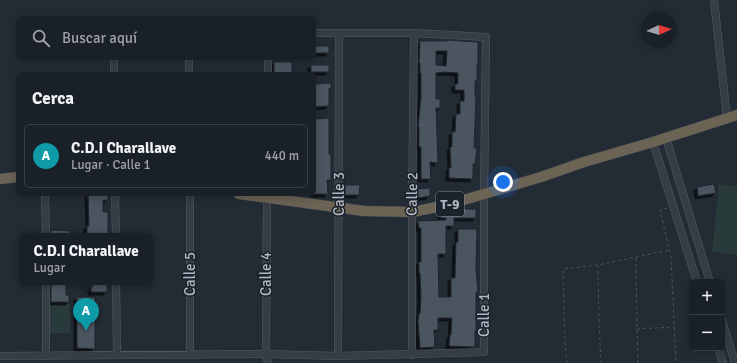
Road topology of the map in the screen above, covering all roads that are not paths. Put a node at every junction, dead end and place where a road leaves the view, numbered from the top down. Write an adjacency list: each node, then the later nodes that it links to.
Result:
1 (714, 0): 11 (street)
2 (316, 33): 3 (street, Calle 1)
3 (339, 33): 4 (street, Calle 1); 21 (street, Calle 3)
4 (414, 33): 16 (street, Calle 1); 22 (street, Calle 2)
5 (114, 60): 8 (street)
6 (189, 60): 9 (street)
7 (268, 60): 10 (street)
8 (114, 72)
9 (189, 72)
10 (268, 72)
11 (732, 116): 12 (highway, T-9)
12 (666, 138): 13 (highway, T-9); 26 (street)
13 (654, 142): 16 (highway, T-9); 25 (street)
14 (16, 177): 15 (highway)
15 (0, 179)
16 (484, 194): 22 (highway, T-9); 34 (street, Calle 1)
17 (46, 196): 23 (street)
18 (115, 196): 24 (street)
19 (190, 196): 31 (street, Calle 5)
20 (266, 196): 21 (highway, T-9); 32 (street, Calle 4)
21 (339, 208): 22 (highway, T-9); 37 (street, Calle 3)
22 (412, 212): 34 (street, Calle 2)
23 (46, 233)
24 (116, 233)
25 (696, 279)
26 (709, 279)
27 (46, 285): 36 (street)
28 (116, 285): 33 (street)
29 (725, 330): 40 (street)
30 (719, 351): 39 (street)
31 (190, 354): 32 (street, Calle 1); 33 (street, Calle 1)
32 (266, 354): 37 (street, Calle 1); 38 (street, Calle 4)
33 (117, 355): 36 (street, Calle 1)
34 (412, 355): 37 (street, Calle 1)
35 (0, 356): 36 (street, Calle 1)
36 (46, 356)
37 (338, 356)
38 (268, 363)
39 (723, 363)
40 (735, 363)

